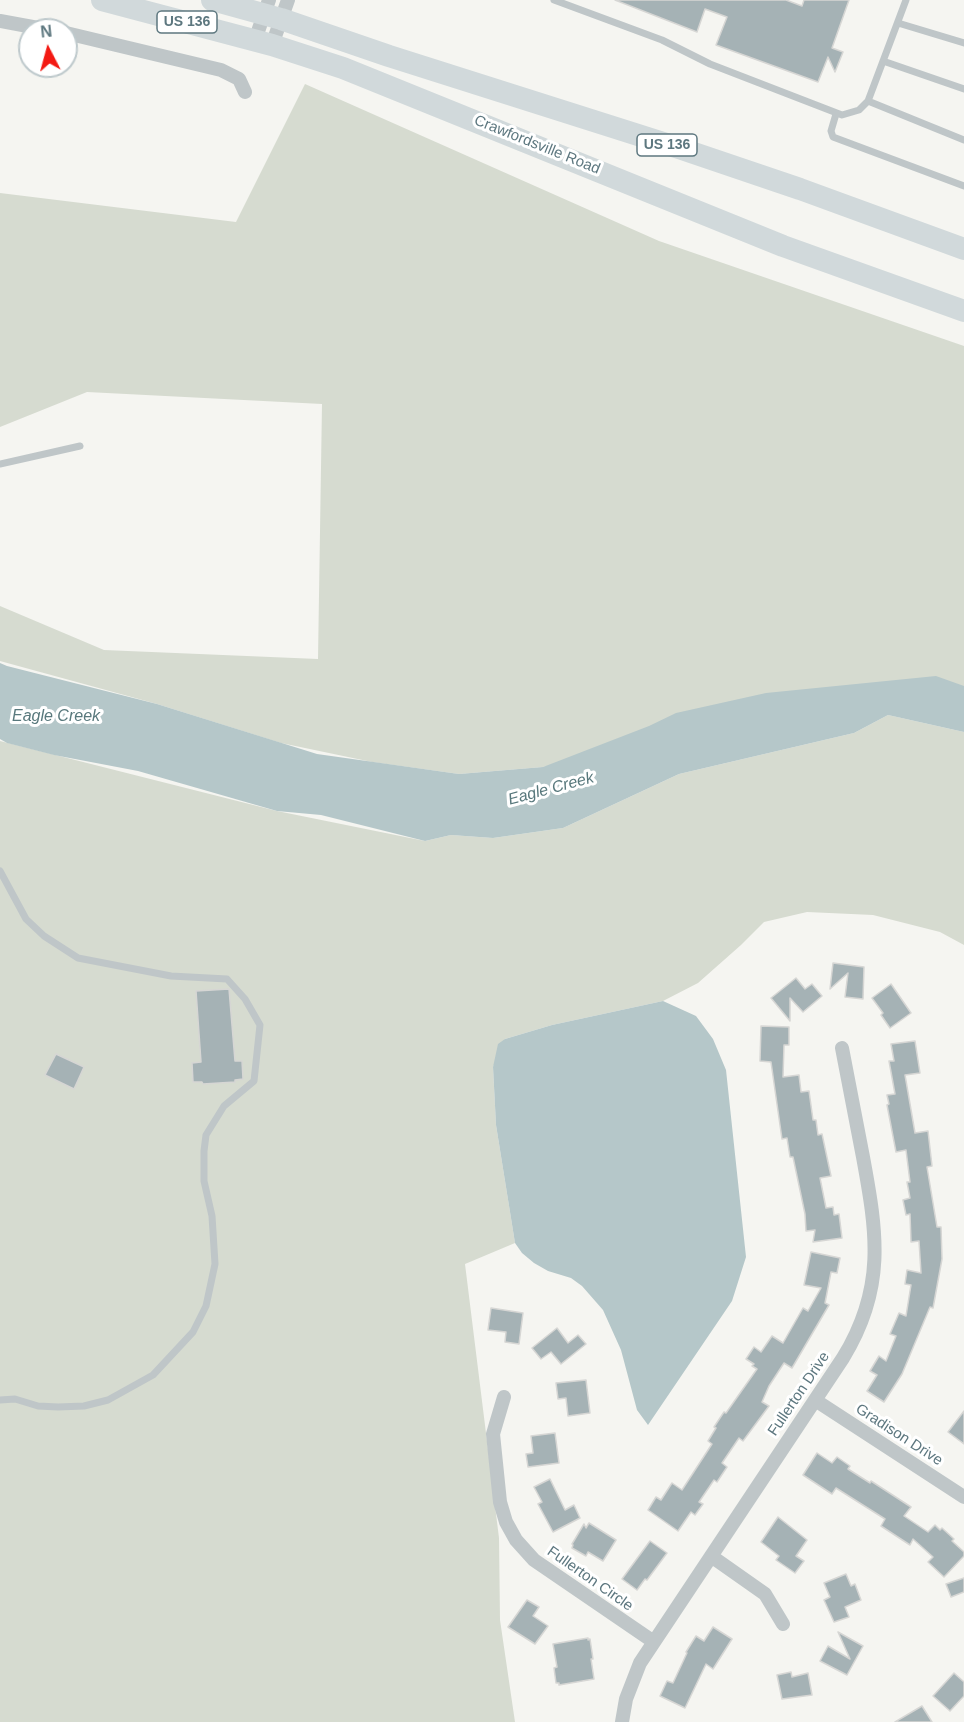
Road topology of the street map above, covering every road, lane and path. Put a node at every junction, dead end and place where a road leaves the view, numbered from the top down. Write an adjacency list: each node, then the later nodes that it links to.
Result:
1 (102, 0): 10 (main road, Crawfordsville Road / US 136)
2 (212, 0): 5 (main road, US 136)
3 (554, 0): 16 (lane)
4 (906, 0): 7 (lane)
5 (276, 8): 10 (street); 19 (main road, US 136)
6 (0, 21): 8 (street)
7 (898, 23): 11 (lane); 12 (lane)
8 (18, 24)
9 (78, 36): 14 (street)
10 (264, 43): 20 (main road, Crawfordsville Road / US 136)
11 (964, 43)
12 (883, 61): 13 (lane); 15 (lane)
13 (964, 89)
14 (245, 92)
15 (868, 101): 16 (lane); 17 (lane)
16 (836, 114): 18 (lane)
17 (964, 140)
18 (964, 186)
19 (964, 249)
20 (964, 311)
21 (80, 446): 22 (lane)
22 (0, 464)
23 (0, 871): 26 (lane)
24 (842, 1048): 27 (street, Fullerton Drive)
25 (504, 1397): 31 (street, Fullerton Circle)
26 (0, 1400)
27 (815, 1400): 28 (street, Gradison Drive); 29 (street, Fullerton Drive)
28 (964, 1497)
29 (711, 1556): 30 (street); 31 (street, Fullerton Drive)
30 (783, 1624)
31 (654, 1642): 32 (street, Fullerton Drive)
32 (622, 1722)

